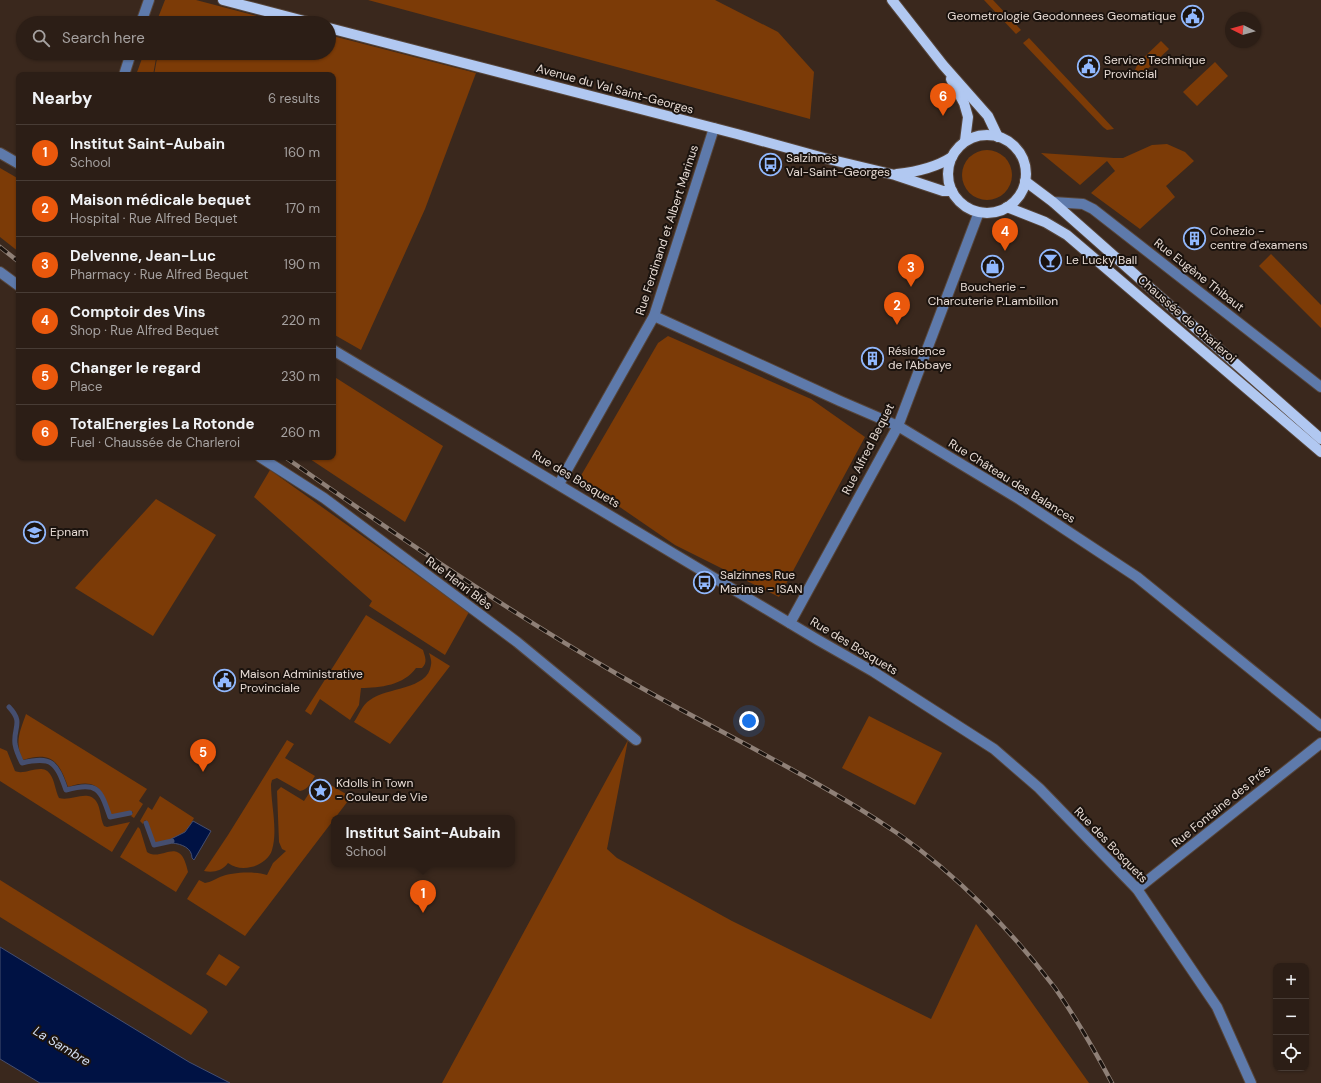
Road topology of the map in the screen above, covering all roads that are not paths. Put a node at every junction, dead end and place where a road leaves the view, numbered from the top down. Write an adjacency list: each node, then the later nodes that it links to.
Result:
1 (149, 0): 4 (street)
2 (224, 0): 5 (main road)
3 (892, 0): 8 (main road)
4 (143, 16)
5 (285, 16)
6 (336, 30): 10 (main road, Avenue du Val Saint-Georges)
7 (129, 60): 9 (street)
8 (943, 65): 11 (main road); 12 (main road)
9 (125, 72)
10 (714, 128): 16 (main road, Avenue du Val Saint-Georges); 24 (street, Rue Ferdinand et Albert Marinus)
11 (998, 136): 12 (main road); 17 (main road)
12 (965, 141): 14 (main road)
13 (0, 153): 15 (street)
14 (952, 157): 16 (main road, Avenue du Val Saint-Georges); 18 (main road)
15 (16, 162)
16 (895, 174): 18 (main road, Avenue du Val Saint-Georges)
17 (1025, 181): 19 (main road, Chaussée de Charleroi); 20 (main road)
18 (952, 191): 21 (main road)
19 (1053, 202): 26 (street, Rue Eugène Thibaut); 28 (main road, Chaussée de Charleroi)
20 (1007, 207): 21 (main road); 29 (main road, Chaussée de Charleroi)
21 (979, 212): 27 (street, Rue Alfred Bequet)
22 (0, 272): 23 (street)
23 (16, 284)
24 (654, 316): 27 (street, Rue Château des Balances); 31 (street, Rue Ferdinand et Albert Marinus)
25 (336, 352): 31 (street, Rue des Bosquets)
26 (1321, 387)
27 (898, 426): 32 (street, Rue Alfred Bequet); 33 (street, Rue Château des Balances)
28 (1321, 439)
29 (1321, 452)
30 (265, 460): 34 (street, Rue Henri Blès)
31 (559, 484): 32 (street, Rue des Bosquets)
32 (790, 623): 36 (street, Rue des Bosquets)
33 (1321, 726)
34 (636, 740)
35 (1321, 743): 36 (street, Rue Fontaine des Prés)
36 (1137, 890): 37 (street, Rue des Bosquets)
37 (1251, 1083)

